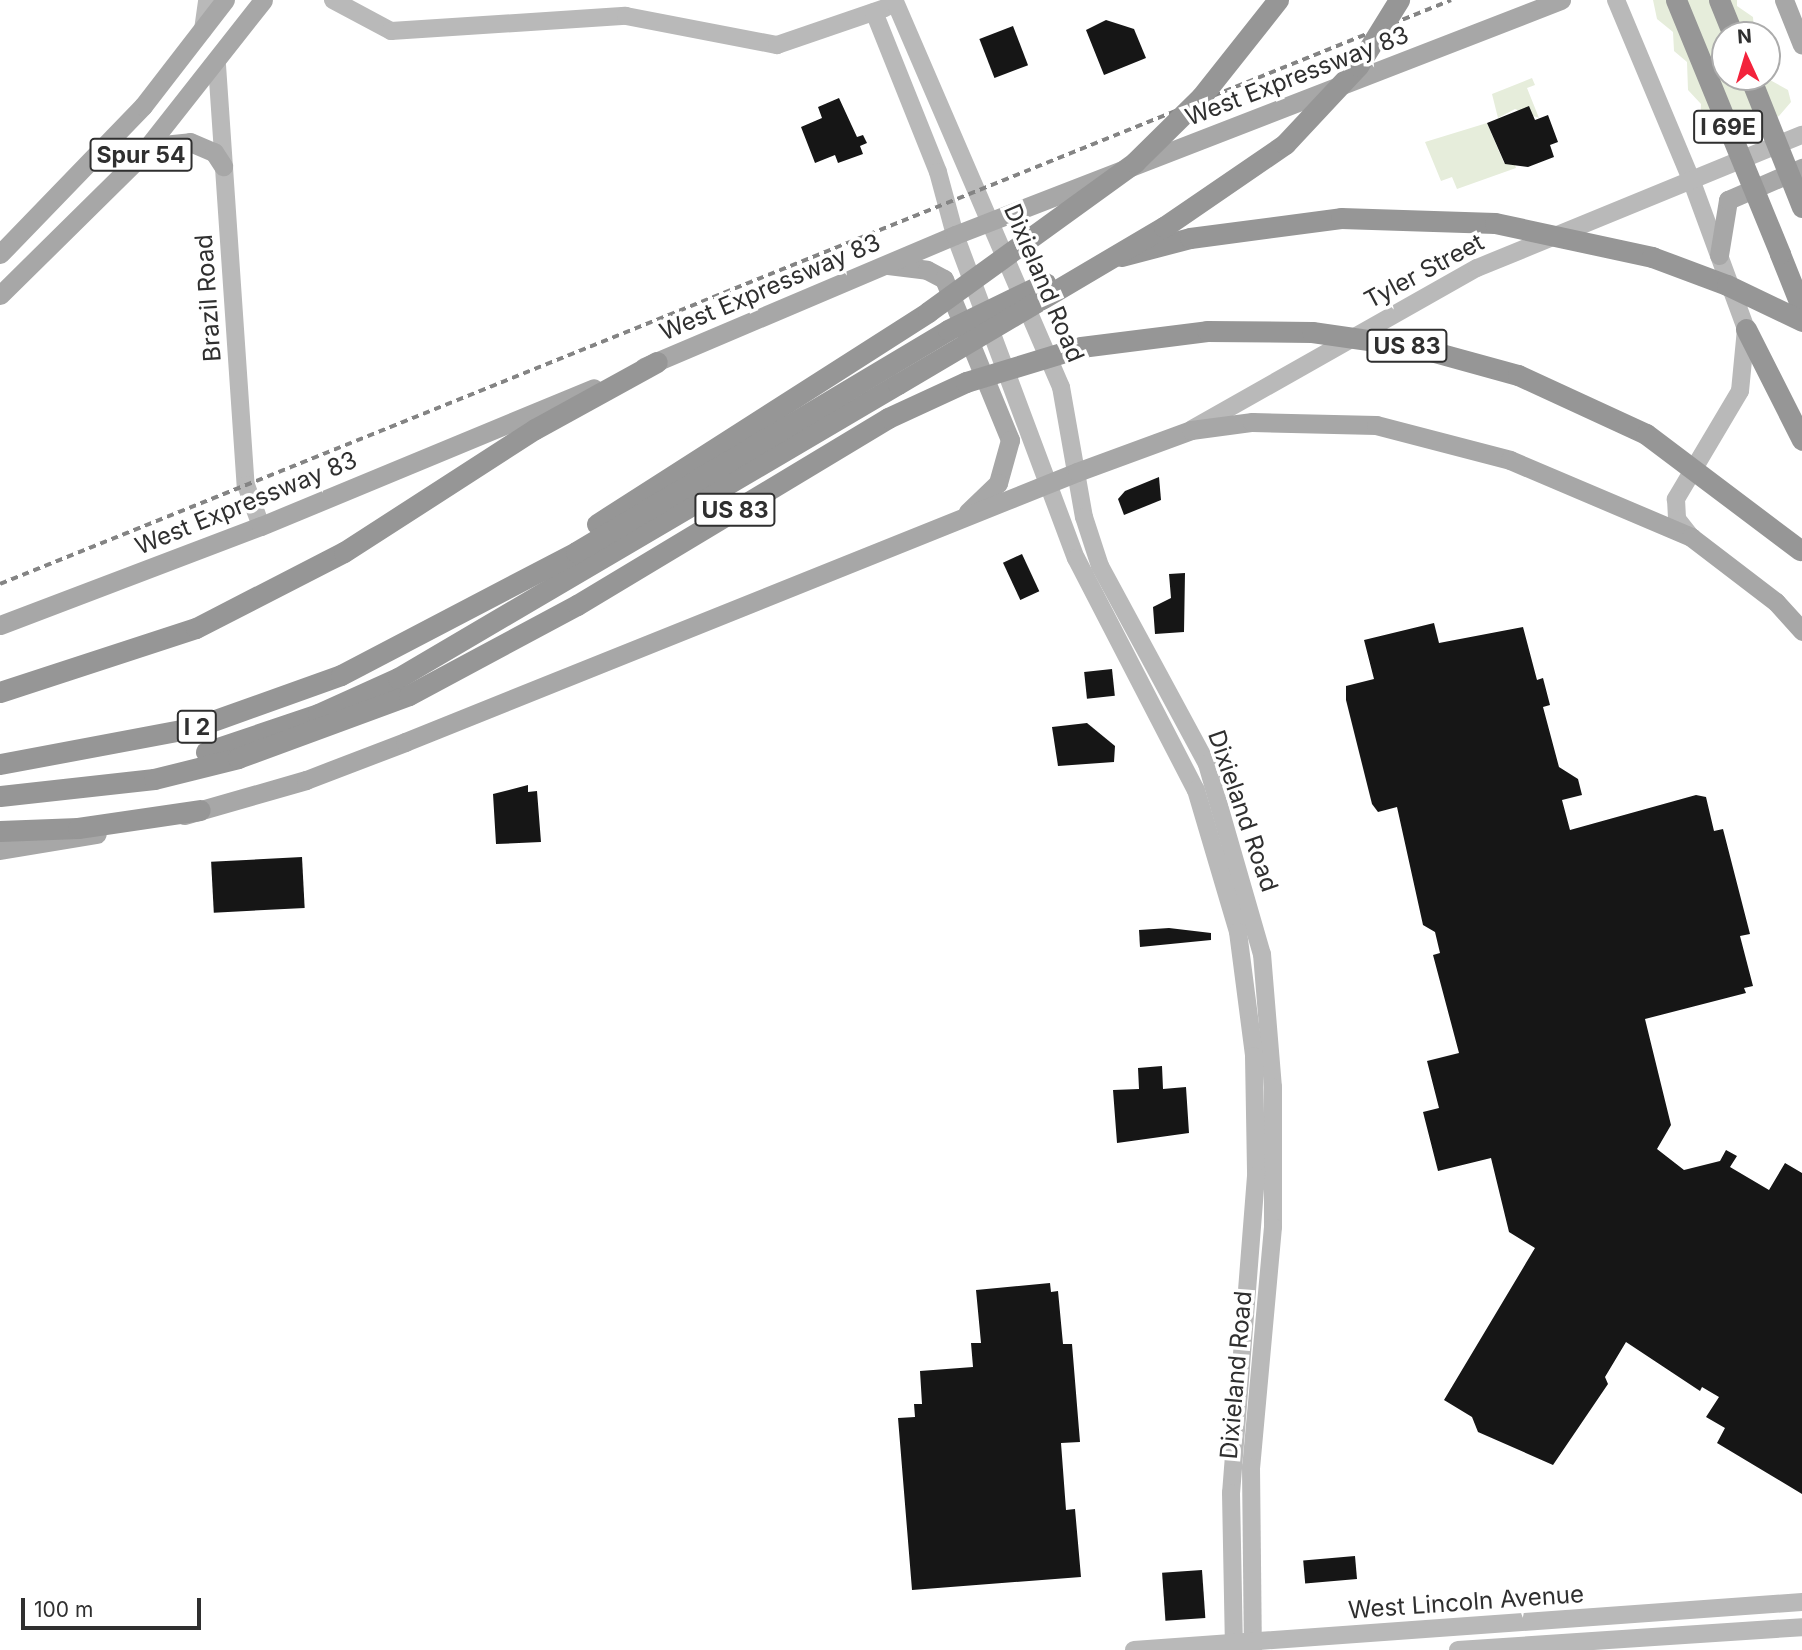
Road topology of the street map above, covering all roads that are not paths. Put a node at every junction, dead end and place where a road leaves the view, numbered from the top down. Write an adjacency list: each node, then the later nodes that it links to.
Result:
1 (207, 0): 16 (main road)
2 (225, 0): 16 (main road, Spur 54)
3 (247, 0): 17 (main road)
4 (263, 0): 17 (main road, Spur 54)
5 (333, 0): 14 (main road)
6 (1278, 0): 47 (highway, bridge)
7 (1399, 0): 50 (highway, bridge)
8 (1561, 0): 27 (main road, West Expressway 83)
9 (1616, 0): 25 (main road)
10 (1676, 0): 33 (highway, I 69E, bridge)
11 (1719, 0): 15 (highway)
12 (1784, 0): 18 (main road)
13 (901, 2): 14 (main road); 27 (main road, Dixieland Road)
14 (874, 12): 28 (main road, Dixieland Road)
15 (1727, 21)
16 (203, 30): 29 (main road, Spur 54)
17 (232, 44): 19 (main road, Spur 54)
18 (1802, 46)
19 (217, 65): 22 (main road, Brazil Road); 23 (main road, Spur 54)
20 (1756, 91): 26 (highway, I 69E, bridge)
21 (1802, 135): 25 (main road, Tyler Street)
22 (223, 166): 23 (main road); 42 (main road, Brazil Road)
23 (129, 168): 32 (main road, Spur 54)
24 (1802, 168): 30 (main road)
25 (1692, 182): 30 (main road); 37 (main road, Tyler Street)
26 (1802, 207)
27 (990, 223): 28 (main road, West Expressway 83); 39 (main road, Dixieland Road)
28 (956, 235): 31 (main road, West Expressway 83); 40 (main road, Dixieland Road)
29 (0, 254)
30 (1719, 255): 35 (main road)
31 (885, 265): 36 (main road, West Expressway 83); 41 (main road)
32 (0, 295)
33 (1802, 309)
34 (1802, 321): 47 (highway, US 83, bridge)
35 (1746, 329): 38 (highway); 43 (main road)
36 (657, 362): 42 (main road, West Expressway 83); 48 (highway)
37 (1191, 430): 39 (main road); 43 (main road)
38 (1802, 440)
39 (1077, 471): 40 (main road); 57 (main road, Dixieland Road)
40 (1049, 483): 41 (main road); 58 (main road, Dixieland Road)
41 (960, 520): 52 (main road)
42 (261, 526): 45 (main road, West Expressway 83)
43 (1691, 537): 46 (main road)
44 (1801, 551): 50 (highway, US 83, bridge)
45 (0, 625)
46 (1802, 631)
47 (384, 654): 49 (highway, I 2)
48 (0, 692)
49 (0, 764)
50 (48, 792): 51 (highway)
51 (0, 796)
52 (200, 810): 53 (highway); 54 (main road)
53 (0, 831)
54 (0, 850)
55 (1802, 1602): 57 (main road, West Lincoln Avenue)
56 (1802, 1627): 60 (main road, West Lincoln Avenue)
57 (1253, 1646): 58 (main road, West Lincoln Avenue)
58 (1234, 1647): 59 (main road, West Lincoln Avenue)
59 (1134, 1650)
60 (1458, 1650)

